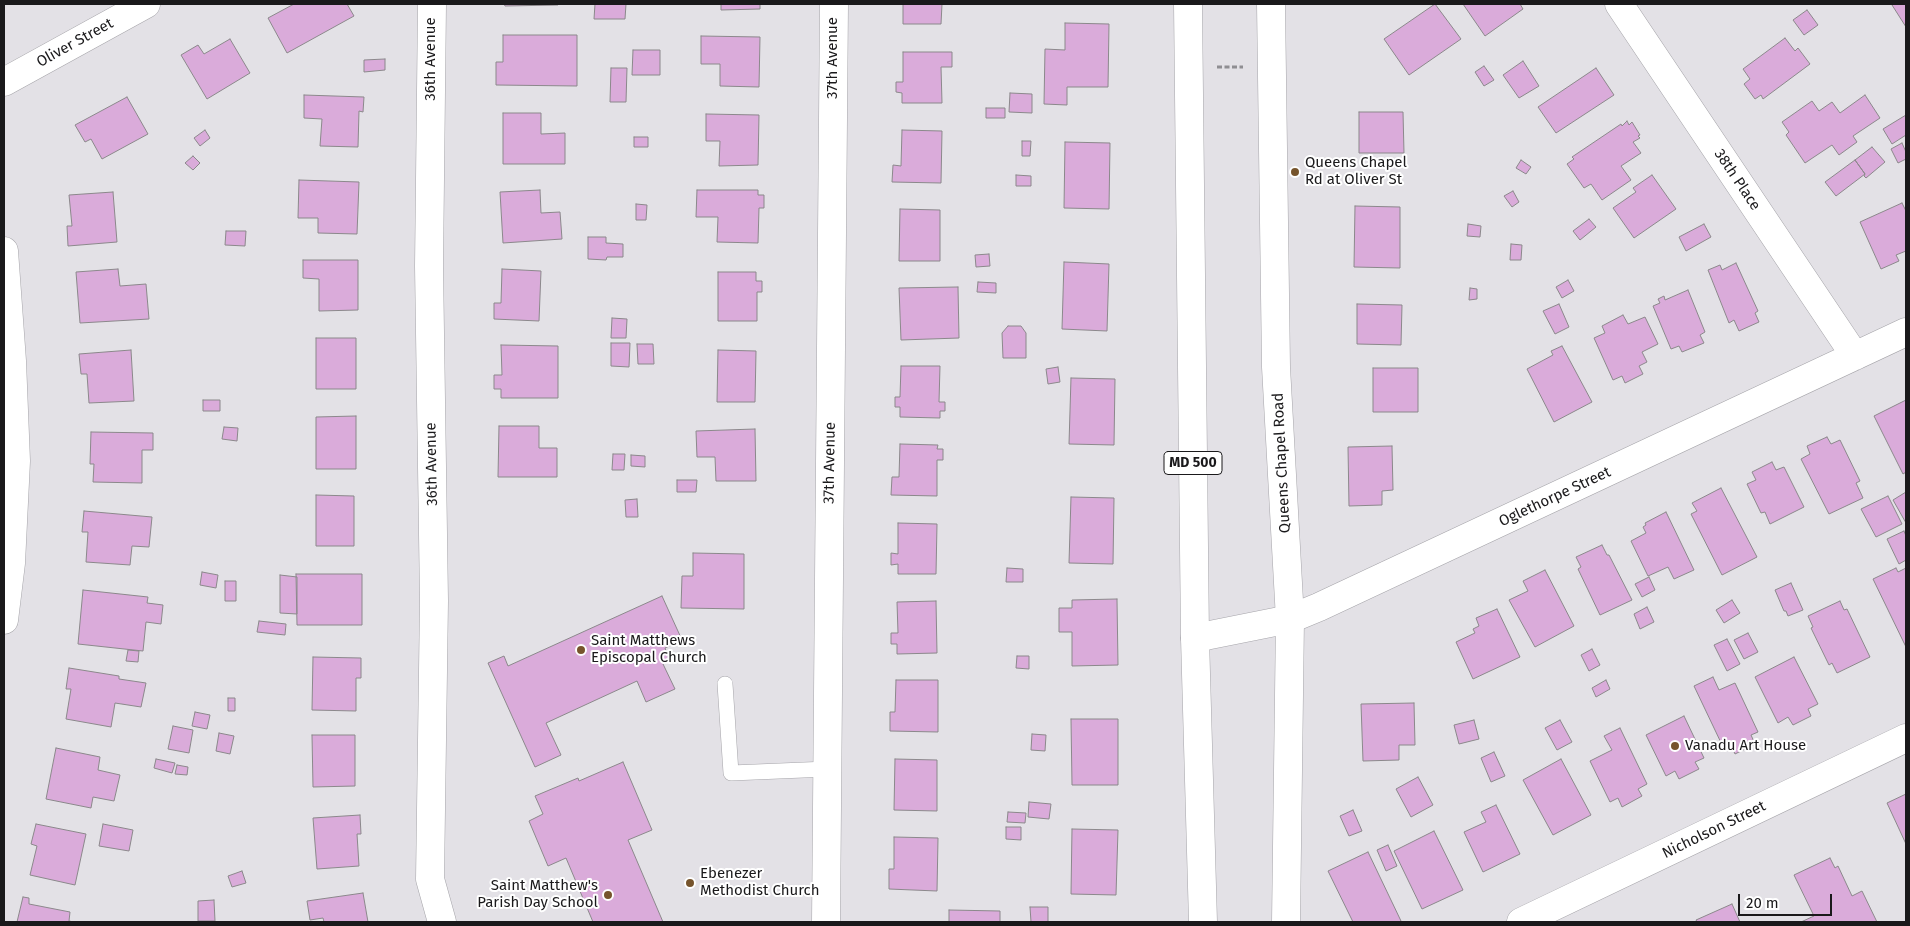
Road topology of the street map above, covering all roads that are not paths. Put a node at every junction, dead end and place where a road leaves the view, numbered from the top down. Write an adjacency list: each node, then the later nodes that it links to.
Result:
1 (146, 4): 7 (street, Oliver Street)
2 (432, 4): 17 (street, 36th Avenue)
3 (834, 4): 16 (street, 37th Avenue)
4 (1188, 4): 13 (street, MD 500)
5 (1619, 4): 10 (street, 38th Place)
6 (1272, 5): 11 (street, Queens Chapel Road)
7 (4, 82)
8 (4, 252): 12 (street)
9 (1906, 332): 10 (street, Oglethorpe Street)
10 (1855, 356): 11 (street, Oglethorpe Street)
11 (1290, 619): 13 (street, Oglethorpe Street); 20 (street, Queens Chapel Road)
12 (4, 620)
13 (1196, 638): 19 (street, MD 500)
14 (725, 684): 16 (lane)
15 (1906, 738): 21 (street, Nicholson Street)
16 (828, 770): 18 (street, 37th Avenue)
17 (442, 922)
18 (826, 922)
19 (1203, 922)
20 (1286, 922)
21 (1521, 922)

